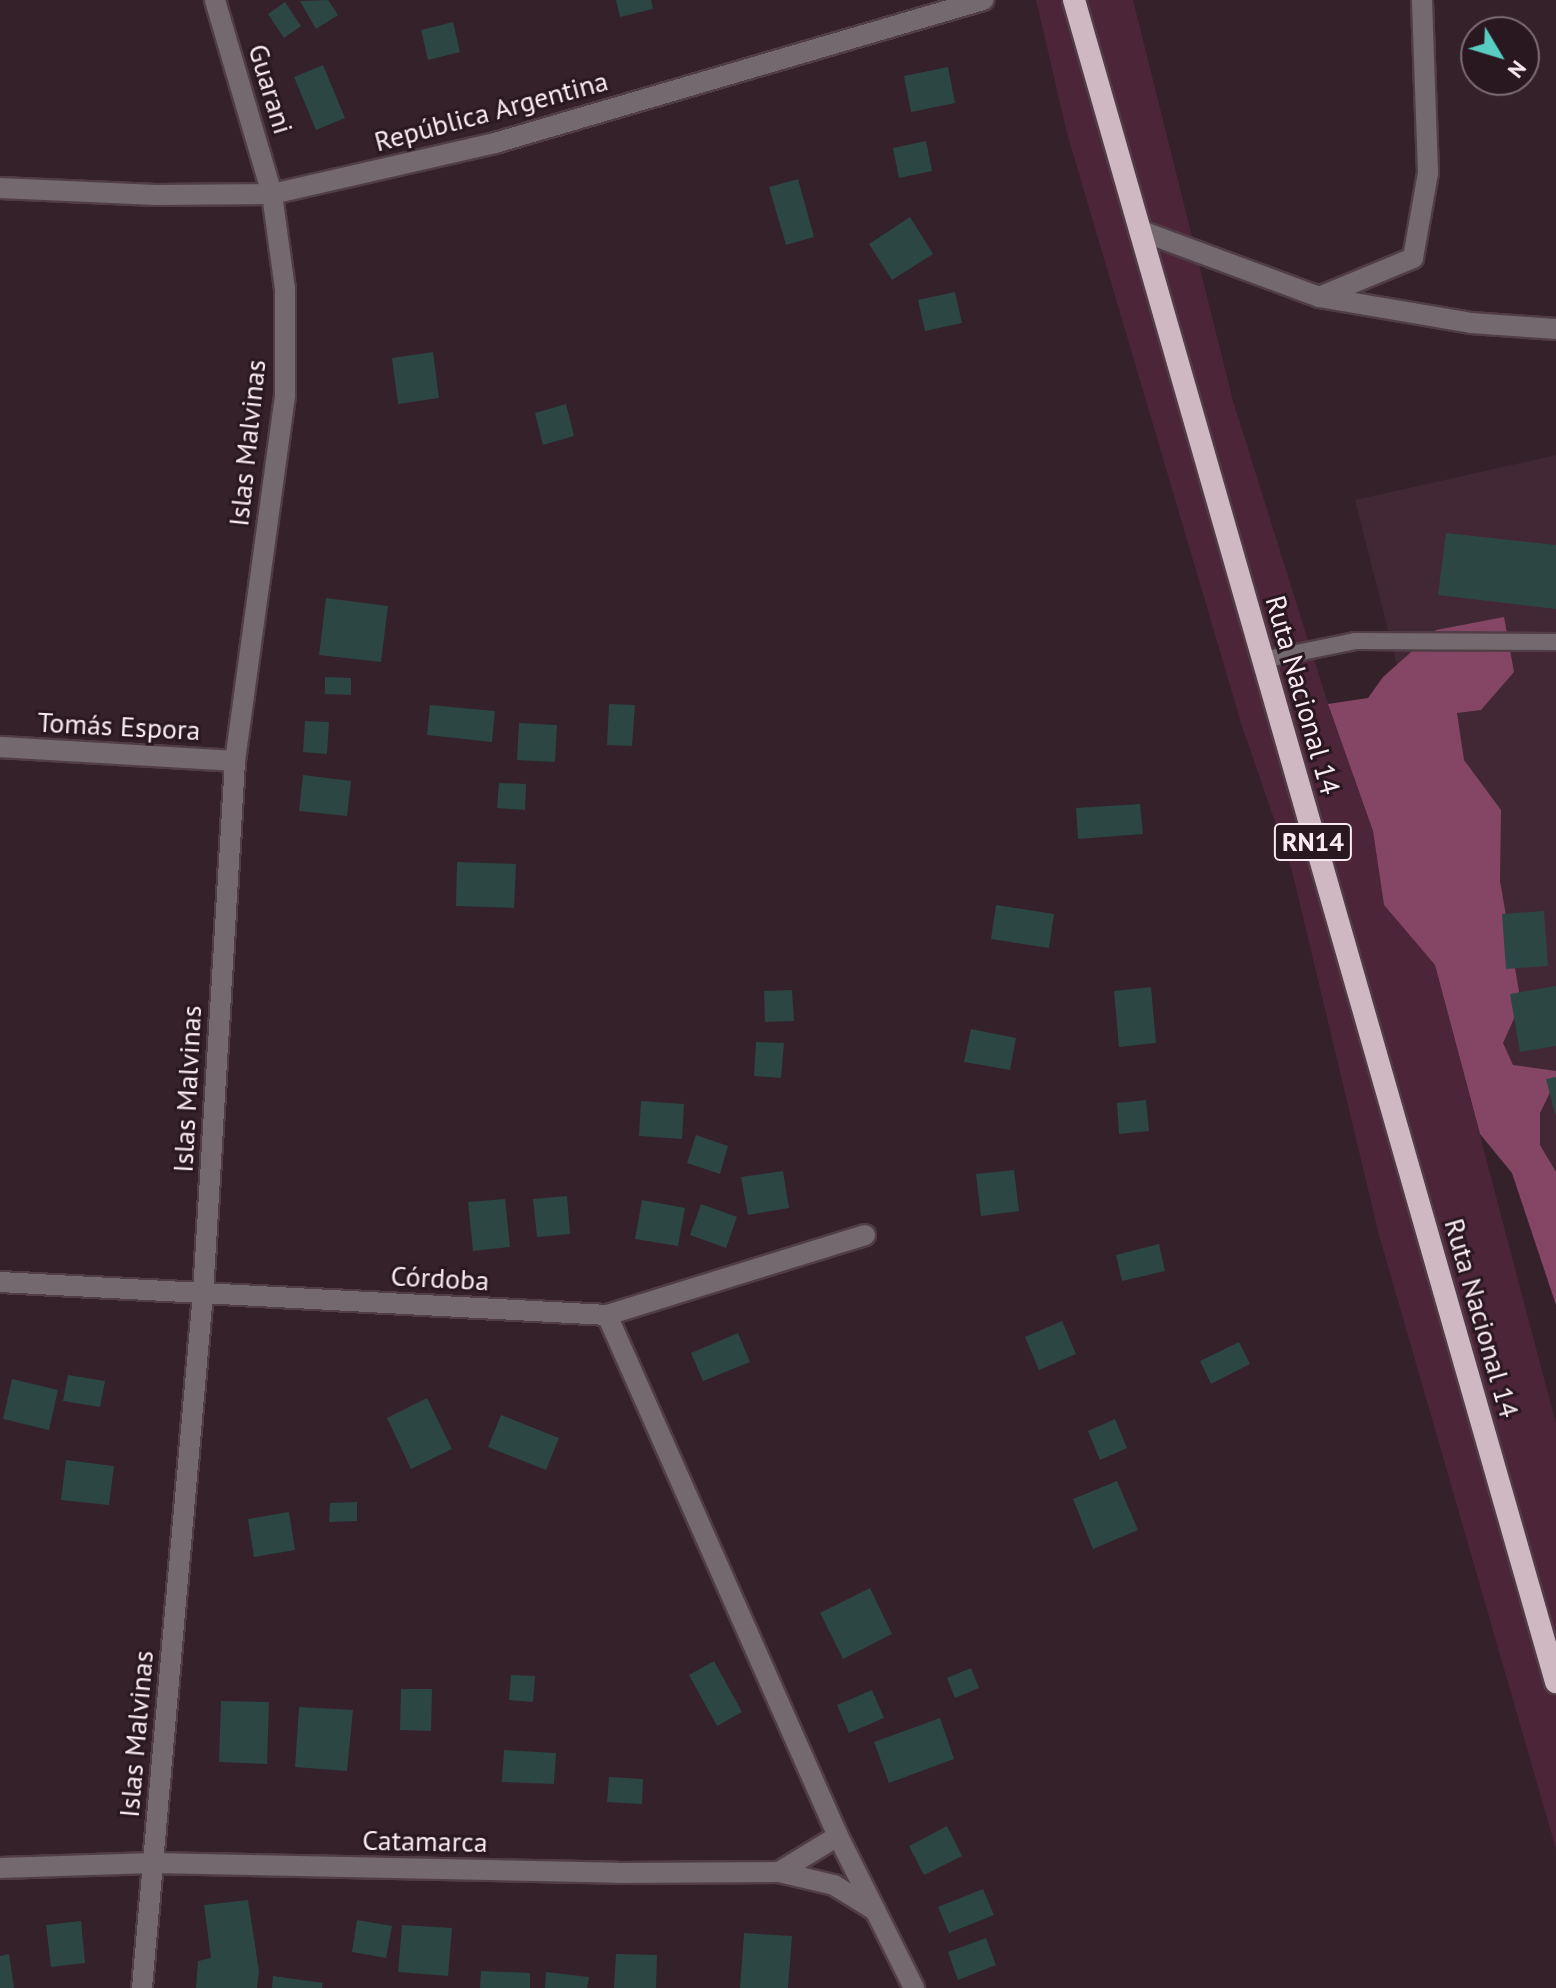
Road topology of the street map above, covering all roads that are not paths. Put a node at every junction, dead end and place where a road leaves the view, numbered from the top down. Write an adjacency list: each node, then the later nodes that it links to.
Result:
1 (215, 0): 6 (street, Guarani)
2 (983, 0): 6 (street, República Argentina)
3 (1074, 0): 7 (highway, Ruta Nacional 14 / RN14)
4 (1422, 0): 8 (street)
5 (0, 188): 6 (street, República Argentina)
6 (272, 194): 13 (street, Islas Malvinas)
7 (1139, 230): 8 (street); 11 (highway, Ruta Nacional 14 / RN14)
8 (1319, 297): 9 (street)
9 (1556, 329)
10 (1556, 642): 11 (lane)
11 (1262, 660): 18 (highway, Ruta Nacional 14 / RN14)
12 (0, 747): 13 (street, Tomás Espora)
13 (235, 761): 16 (street, Islas Malvinas)
14 (865, 1235): 17 (street, Córdoba)
15 (0, 1282): 16 (street, Córdoba)
16 (203, 1294): 17 (street, Córdoba); 20 (street, Islas Malvinas)
17 (607, 1315): 19 (street)
18 (1556, 1682)
19 (838, 1836): 22 (street); 23 (street)
20 (153, 1863): 21 (street, Catamarca); 22 (street, Catamarca); 24 (street, Islas Malvinas)
21 (0, 1868)
22 (779, 1872): 23 (street, Catamarca)
23 (876, 1911): 25 (street)
24 (142, 1988)
25 (914, 1988)

